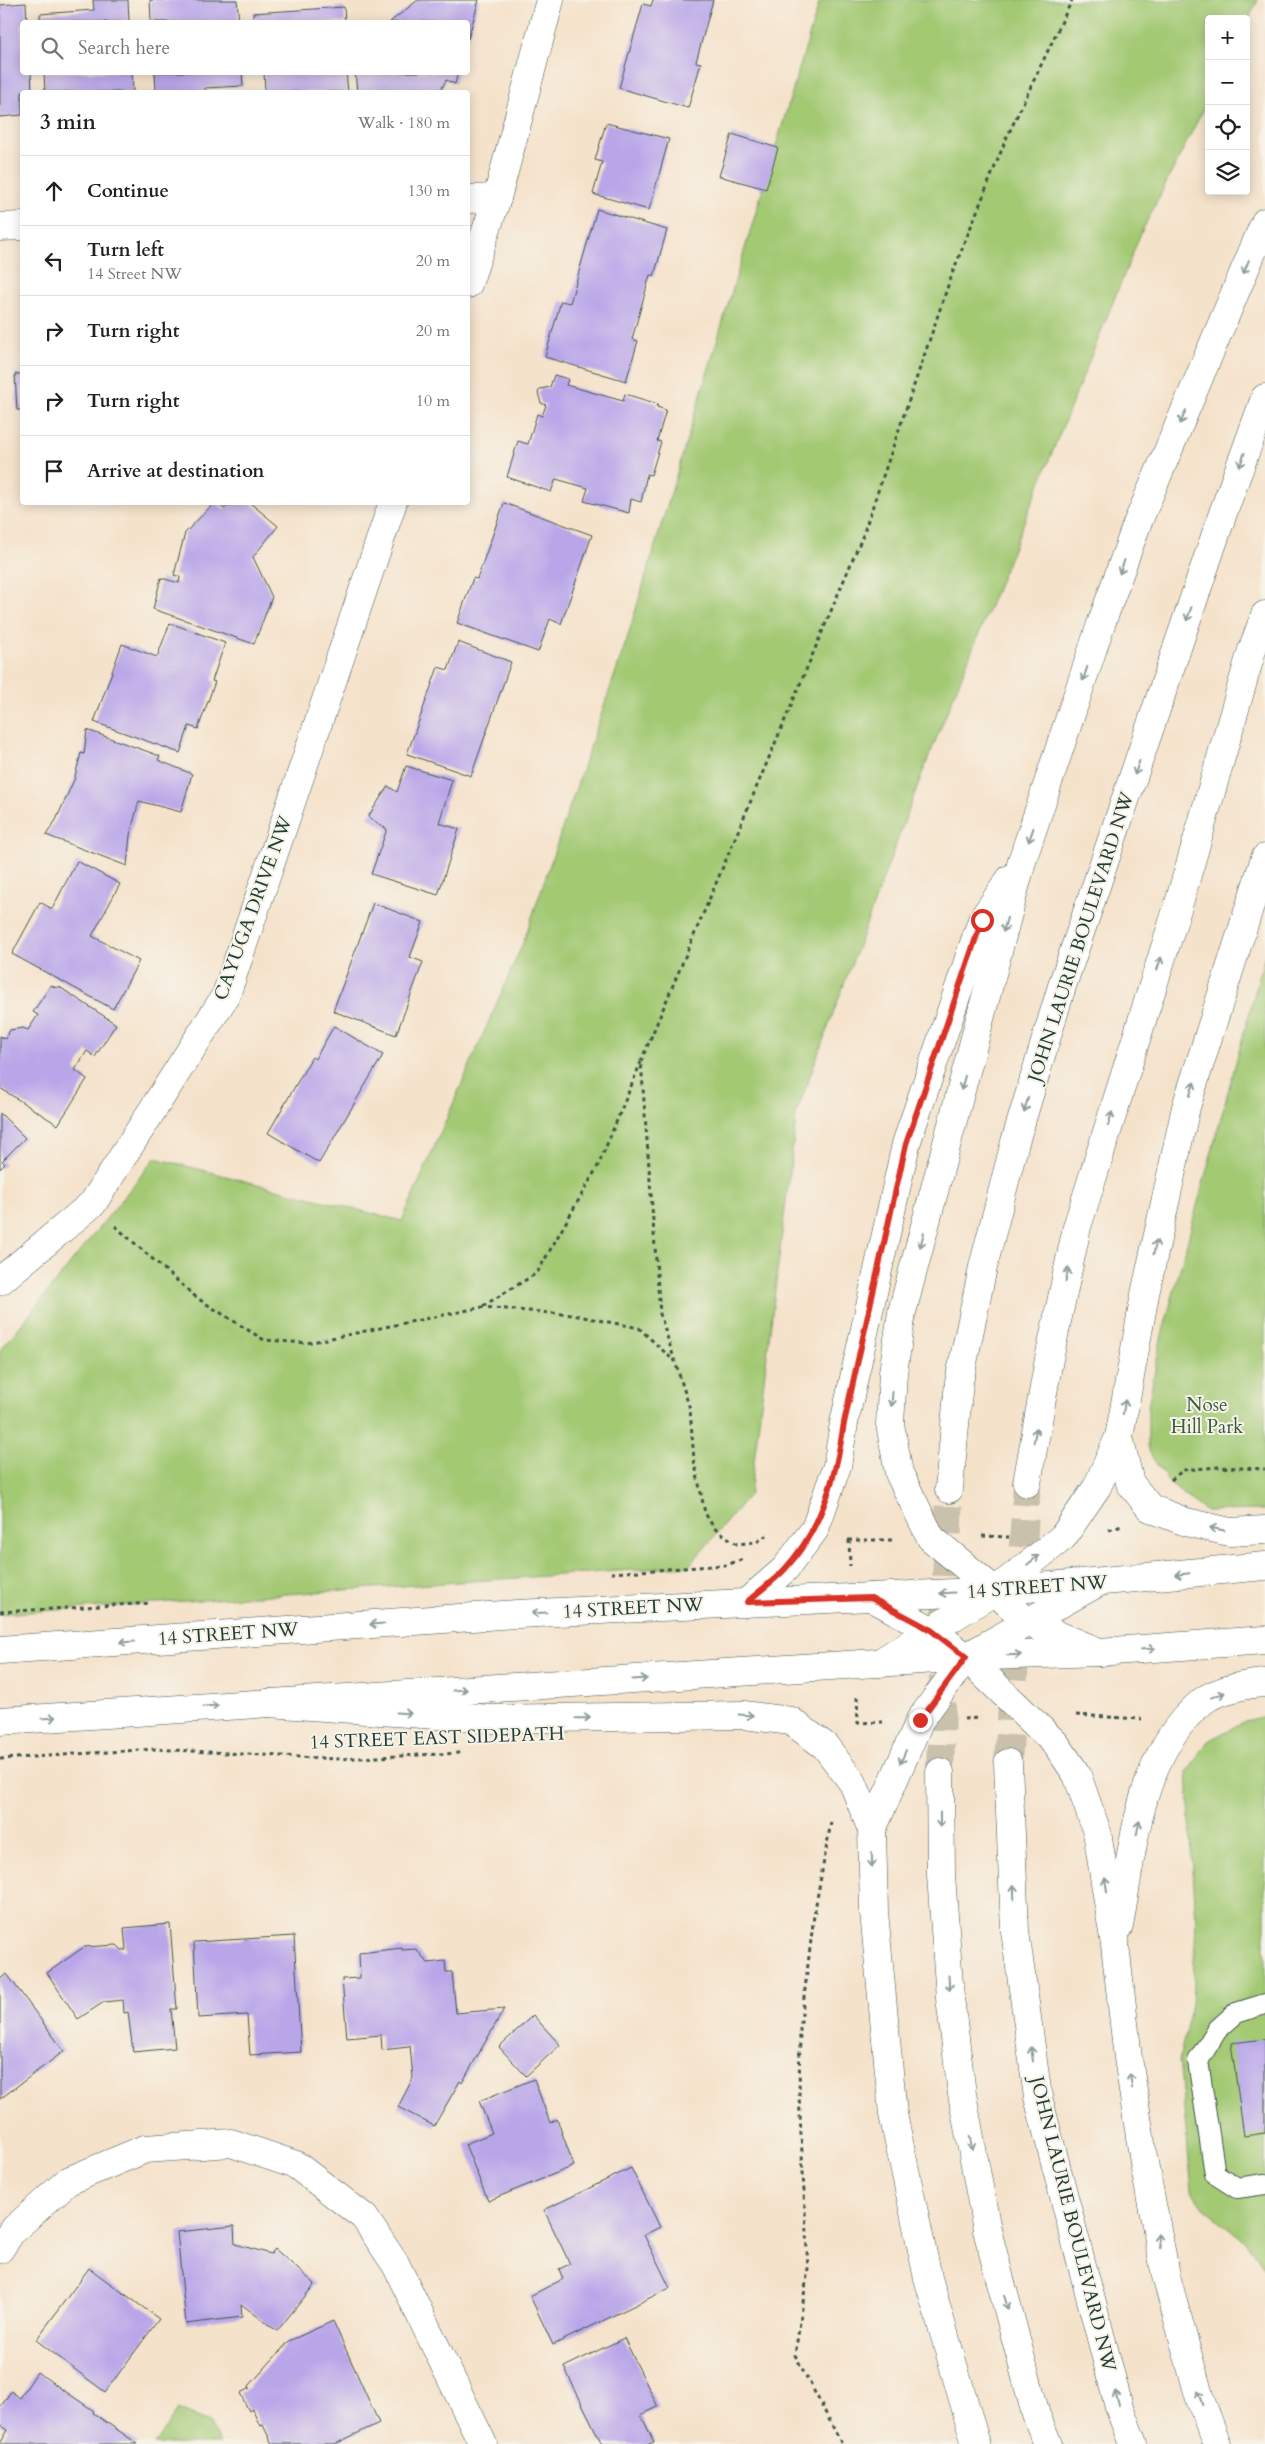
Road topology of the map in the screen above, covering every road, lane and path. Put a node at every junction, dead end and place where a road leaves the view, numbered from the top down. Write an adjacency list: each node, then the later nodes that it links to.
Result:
1 (550, 0): 3 (main road)
2 (1072, 0): 14 (path)
3 (497, 198): 4 (main road); 8 (main road)
4 (470, 200)
5 (1265, 222): 13 (main road, one-way to 13)
6 (20, 226): 7 (main road)
7 (0, 227)
8 (470, 278)
9 (1265, 398): 23 (main road, JOHN LAURIE BOULEVARD NW, one-way to 23)
10 (392, 505): 15 (main road, CAYUGA DRIVE NW)
11 (1265, 615): 21 (main road, one-way to 11)
12 (1265, 858): 19 (main road, one-way to 12)
13 (1022, 862): 34 (main road, one-way to 34); 36 (main road)
14 (641, 1062): 17 (path); 18 (path)
15 (93, 1203): 16 (main road, CAYUGA DRIVE NW); 17 (path)
16 (0, 1281)
17 (483, 1307): 18 (path)
18 (673, 1359): 25 (path)
19 (1119, 1437): 24 (main road, one-way to 19); 34 (main road, one-way to 19)
20 (1265, 1469): 22 (path)
21 (1027, 1483)
22 (1165, 1485)
23 (949, 1490)
24 (1265, 1530)
25 (771, 1531)
26 (843, 1540): 27 (path)
27 (849, 1540): 28 (path); 31 (path)
28 (880, 1541)
29 (749, 1557): 32 (path)
30 (1265, 1566): 33 (main road, 14 STREET NW, one-way to 33)
31 (850, 1569)
32 (603, 1574)
33 (1099, 1582): 34 (main road, 14 STREET NW); 39 (main road)
34 (995, 1591): 35 (main road, 14 STREET NW, one-way to 35); 39 (main road); 40 (main road)
35 (871, 1598): 36 (main road, 14 STREET NW); 40 (main road)
36 (747, 1602): 42 (main road, 14 STREET NW, one-way to 42)
37 (155, 1603): 38 (path)
38 (0, 1612)
39 (1028, 1623): 43 (main road); 44 (main road)
40 (931, 1630): 44 (main road); 45 (main road)
41 (1265, 1640): 43 (main road, one-way to 41)
42 (0, 1650)
43 (1099, 1652): 44 (main road, one-way to 43)
44 (966, 1657): 45 (main road); 58 (main road, one-way to 58); 59 (main road, one-way to 44)
45 (879, 1663): 48 (main road, one-way to 45)
46 (1265, 1683): 59 (main road, one-way to 46)
47 (857, 1694): 52 (path)
48 (268, 1702): 51 (main road, one-way to 48); 58 (main road, one-way to 58)
49 (1068, 1715): 50 (path)
50 (1151, 1720)
51 (0, 1721)
52 (887, 1722)
53 (464, 1753): 54 (path, 14 STREET EAST SIDEPATH)
54 (0, 1759)
55 (1008, 1763): 67 (main road, JOHN LAURIE BOULEVARD NW, one-way to 55)
56 (940, 1772): 66 (main road, one-way to 66)
57 (832, 1816): 64 (path)
58 (872, 1830): 65 (main road, one-way to 65)
59 (1115, 1945): 68 (main road, one-way to 59)
60 (1265, 2004): 61 (lane)
61 (1265, 2184)
62 (0, 2249): 63 (main road)
63 (483, 2444)
64 (842, 2444)
65 (976, 2444)
66 (1048, 2444)
67 (1133, 2444)
68 (1217, 2444)

